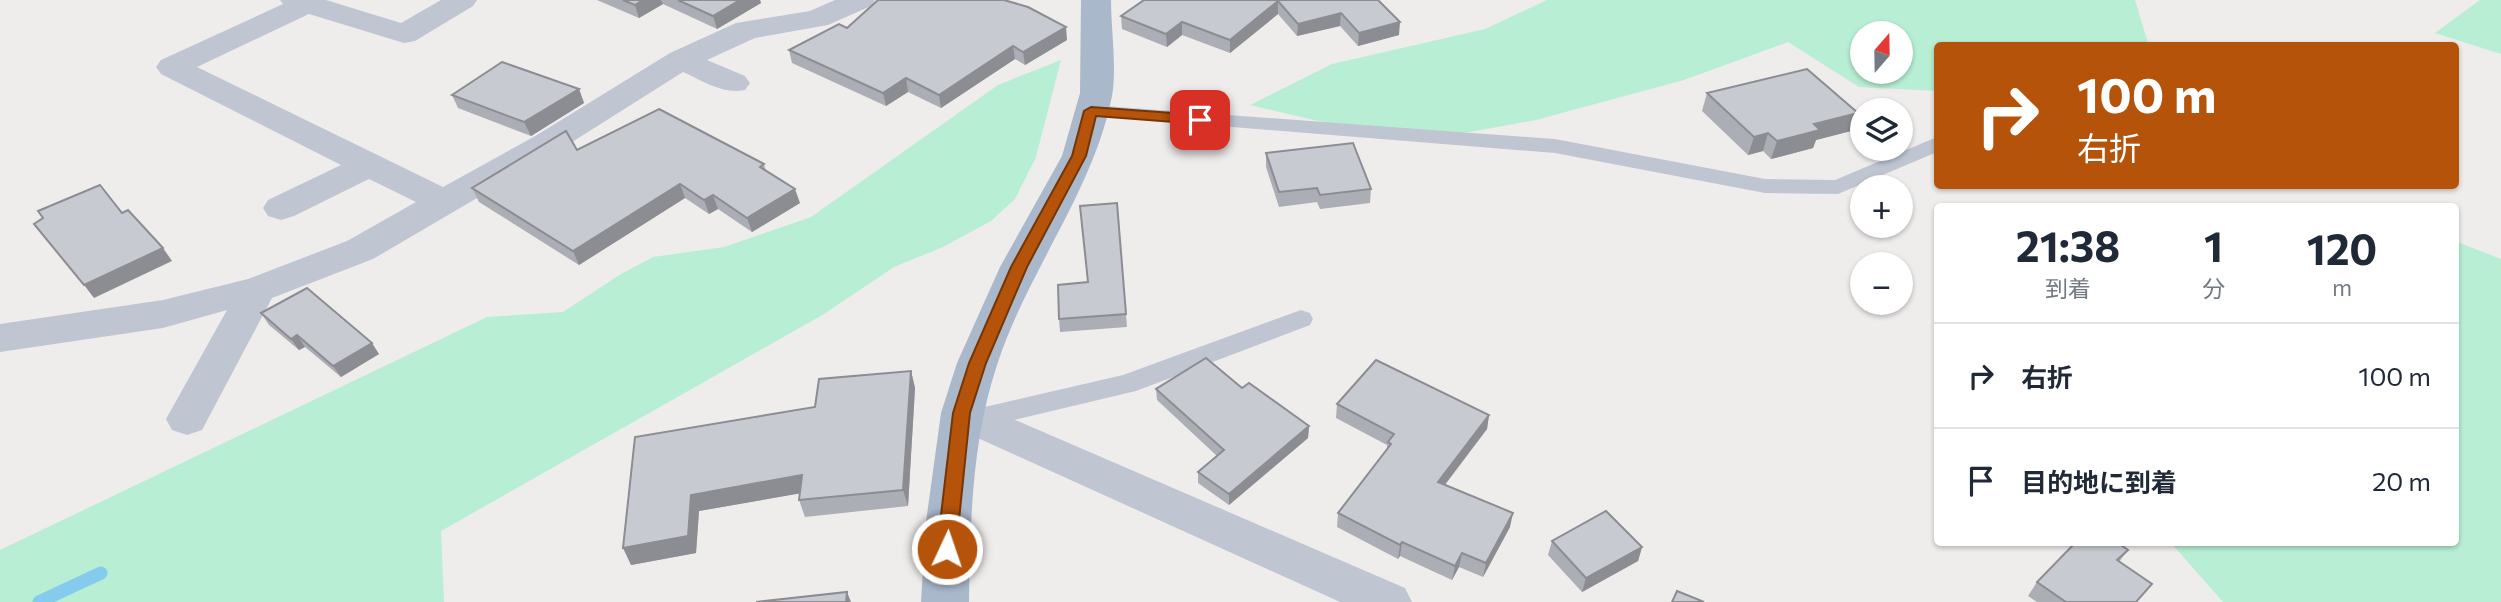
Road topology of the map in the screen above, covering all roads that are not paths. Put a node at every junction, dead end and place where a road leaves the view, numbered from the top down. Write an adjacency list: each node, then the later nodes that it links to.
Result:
1 (462, 0): 4 (street)
2 (860, 0): 5 (street)
3 (1096, 0): 7 (main road)
4 (301, 2): 9 (street)
5 (681, 60): 6 (street); 10 (street)
6 (734, 83)
7 (1091, 111): 8 (lane); 15 (main road)
8 (1934, 145)
9 (369, 165): 10 (street); 11 (street)
10 (444, 202): 12 (street)
11 (281, 208)
12 (258, 289): 14 (street); 16 (street)
13 (1301, 319): 15 (lane)
14 (0, 338)
15 (969, 416): 17 (main road); 18 (street)
16 (187, 419)
17 (945, 602)
18 (1388, 602)

